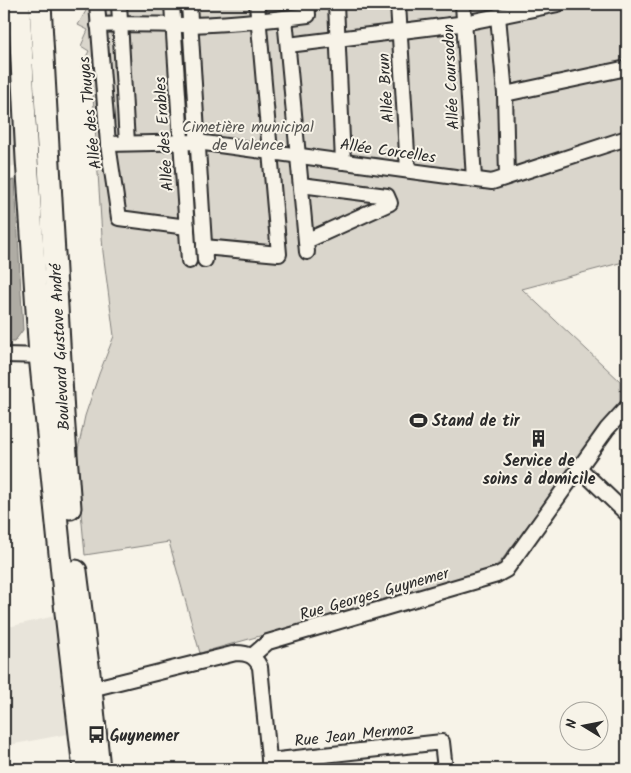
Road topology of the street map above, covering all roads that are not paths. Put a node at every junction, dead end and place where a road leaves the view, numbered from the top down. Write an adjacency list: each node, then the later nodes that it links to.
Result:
1 (19, 4): 41 (main road, Boulevard Gustave André)
2 (40, 4): 43 (main road, Boulevard Gustave André)
3 (97, 4): 20 (street, Allée des Thuyas)
4 (119, 4): 17 (street)
5 (172, 4): 18 (street, Allée des Erables)
6 (188, 4): 19 (street)
7 (257, 4): 15 (street)
8 (336, 4): 22 (street)
9 (398, 4): 21 (street, Allée Brun)
10 (463, 4): 16 (street, Allée Coursodon)
11 (558, 4): 13 (street)
12 (308, 9): 14 (street)
13 (498, 16): 16 (street); 25 (street)
14 (285, 18): 15 (street); 23 (street)
15 (258, 20): 19 (street); 31 (street)
16 (465, 21): 21 (street); 36 (street, Allée Coursodon)
17 (120, 24): 18 (street); 20 (street); 29 (street)
18 (174, 24): 19 (street); 27 (street, Allée des Erables)
19 (190, 25): 28 (street)
20 (98, 26): 30 (street, Allée des Thuyas)
21 (399, 32): 22 (street); 34 (street, Allée Brun)
22 (338, 39): 23 (street); 33 (street)
23 (288, 45): 32 (street)
24 (627, 68): 25 (street)
25 (505, 94): 35 (street)
26 (627, 138): 35 (street, Allée Corcelles)
27 (182, 142): 28 (street, Allée Corcelles); 29 (street, Allée Corcelles); 38 (street, Allée des Erables)
28 (198, 142): 31 (street, Allée Corcelles); 31 (street)
29 (127, 143): 30 (street, Allée Corcelles)
30 (108, 144): 38 (street, Allée des Thuyas)
31 (271, 152): 32 (street, Allée Corcelles)
32 (298, 156): 33 (street, Allée Corcelles); 37 (street)
33 (343, 162): 34 (street, Allée Corcelles)
34 (408, 170): 36 (street, Allée Corcelles)
35 (508, 176): 36 (street, Allée Corcelles)
36 (474, 179)
37 (301, 185): 37 (street)
38 (187, 227): 39 (street, Allée des Erables)
39 (189, 261)
40 (4, 355): 41 (street)
41 (44, 355): 43 (street); 46 (main road, Boulevard Gustave André)
42 (627, 407): 44 (street, Rue Georges Guynemer)
43 (63, 414): 46 (main road, Boulevard Gustave André)
44 (579, 468): 45 (street); 47 (street, Rue Georges Guynemer)
45 (627, 514)
46 (67, 560): 48 (main road, Boulevard Gustave André); 49 (main road, Boulevard Gustave André)
47 (252, 656): 49 (street); 50 (street)
48 (73, 662): 49 (street); 51 (main road, Boulevard Gustave André)
49 (91, 690): 52 (main road, Boulevard Gustave André)
50 (270, 765): 53 (street, Rue Jean Mermoz)
51 (84, 769)
52 (99, 769)
53 (445, 769)

